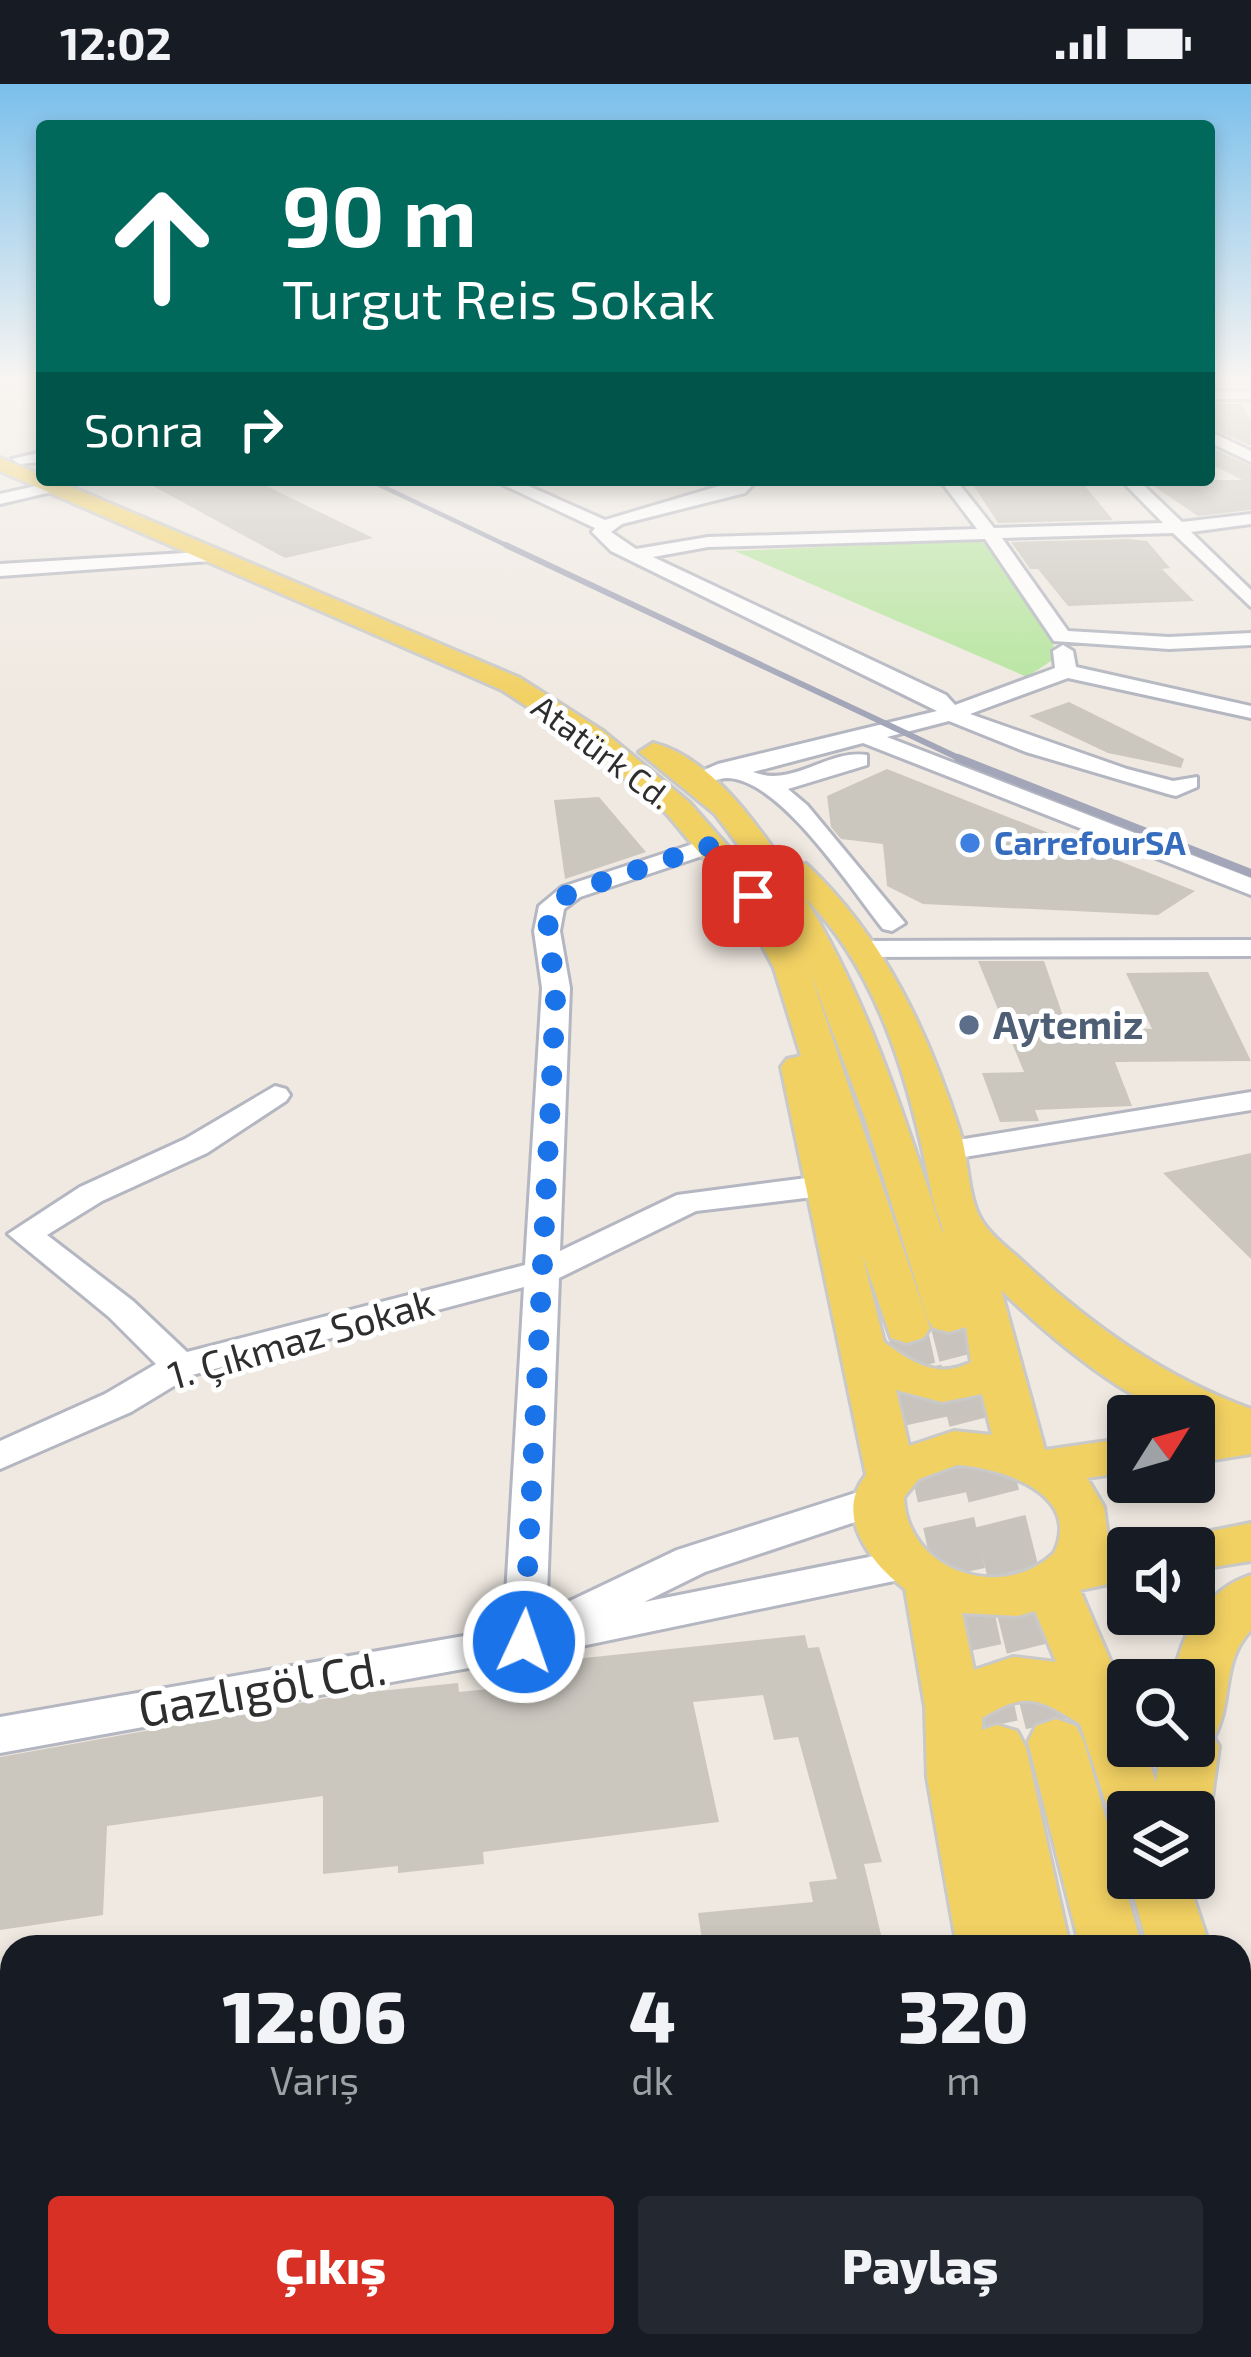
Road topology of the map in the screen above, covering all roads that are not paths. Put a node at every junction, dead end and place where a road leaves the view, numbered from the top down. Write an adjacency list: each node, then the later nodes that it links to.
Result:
1 (36, 485): 8 (street)
2 (72, 486): 14 (main road, Atatürk Cd.)
3 (76, 486): 24 (main road, Atatürk Cd.)
4 (515, 486): 10 (street)
5 (742, 486): 10 (street)
6 (953, 486): 12 (street)
7 (1135, 486): 11 (street)
8 (0, 499)
9 (1251, 519): 11 (street)
10 (605, 526): 13 (street)
11 (1178, 528): 12 (street); 16 (street)
12 (989, 532): 13 (street); 17 (street)
13 (634, 555): 21 (street)
14 (218, 556): 15 (street); 27 (main road, Atatürk Cd.)
15 (0, 570)
16 (1251, 600)
17 (1061, 637): 18 (street); 19 (street)
18 (1251, 638)
19 (1066, 671): 20 (street); 21 (street)
20 (1251, 712)
21 (951, 714): 22 (street); 25 (street)
22 (862, 749): 23 (street); 26 (street); 28 (street)
23 (726, 769): 24 (street); 26 (street)
24 (691, 781): 27 (main road, Atatürk Cd.)
25 (1189, 782)
26 (771, 787): 29 (street)
27 (723, 835): 31 (main road); 35 (main road); 37 (street); 38 (main road, Atatürk Cd.); 39 (main road, Atatürk Cd.)
28 (1251, 886)
29 (892, 922)
30 (1251, 948): 31 (street)
31 (861, 949): 34 (main road)
32 (275, 1095): 42 (street)
33 (1251, 1101): 34 (street)
34 (946, 1151): 36 (main road)
35 (822, 1186): 37 (street, 1. Çıkmaz Sokak); 40 (main road)
36 (961, 1221): 41 (main road); 43 (main road)
37 (544, 1271): 42 (street, 1. Çıkmaz Sokak); 56 (street)
38 (949, 1318)
39 (907, 1328)
40 (866, 1351): 41 (main road); 49 (main road)
41 (996, 1352): 48 (main road)
42 (180, 1366): 46 (street, 1. Çıkmaz Sokak)
43 (1251, 1427)
44 (1251, 1437): 45 (main road)
45 (1215, 1443)
46 (0, 1456)
47 (1107, 1457): 48 (main road)
48 (1032, 1464): 49 (main road); 54 (main road)
49 (884, 1488): 53 (main road); 56 (street, Gazlıgöl Cd.)
50 (1251, 1542): 51 (main road)
51 (1215, 1548)
52 (1107, 1566): 54 (main road)
53 (917, 1574): 54 (main road); 56 (street, Gazlıgöl Cd.); 58 (main road)
54 (1061, 1577): 59 (main road)
55 (1251, 1595): 57 (main road)
56 (524, 1642): 60 (street, Gazlıgöl Cd.)
57 (1204, 1659)
58 (953, 1707): 59 (main road); 65 (main road)
59 (1080, 1727): 62 (main road); 67 (main road)
60 (0, 1735)
61 (997, 1748): 66 (main road)
62 (1122, 1791)
63 (1165, 1899): 68 (main road)
64 (1181, 1899): 69 (main road)
65 (986, 1935)
66 (1036, 1935)
67 (1109, 1935)
68 (1178, 1935)
69 (1182, 1935)

